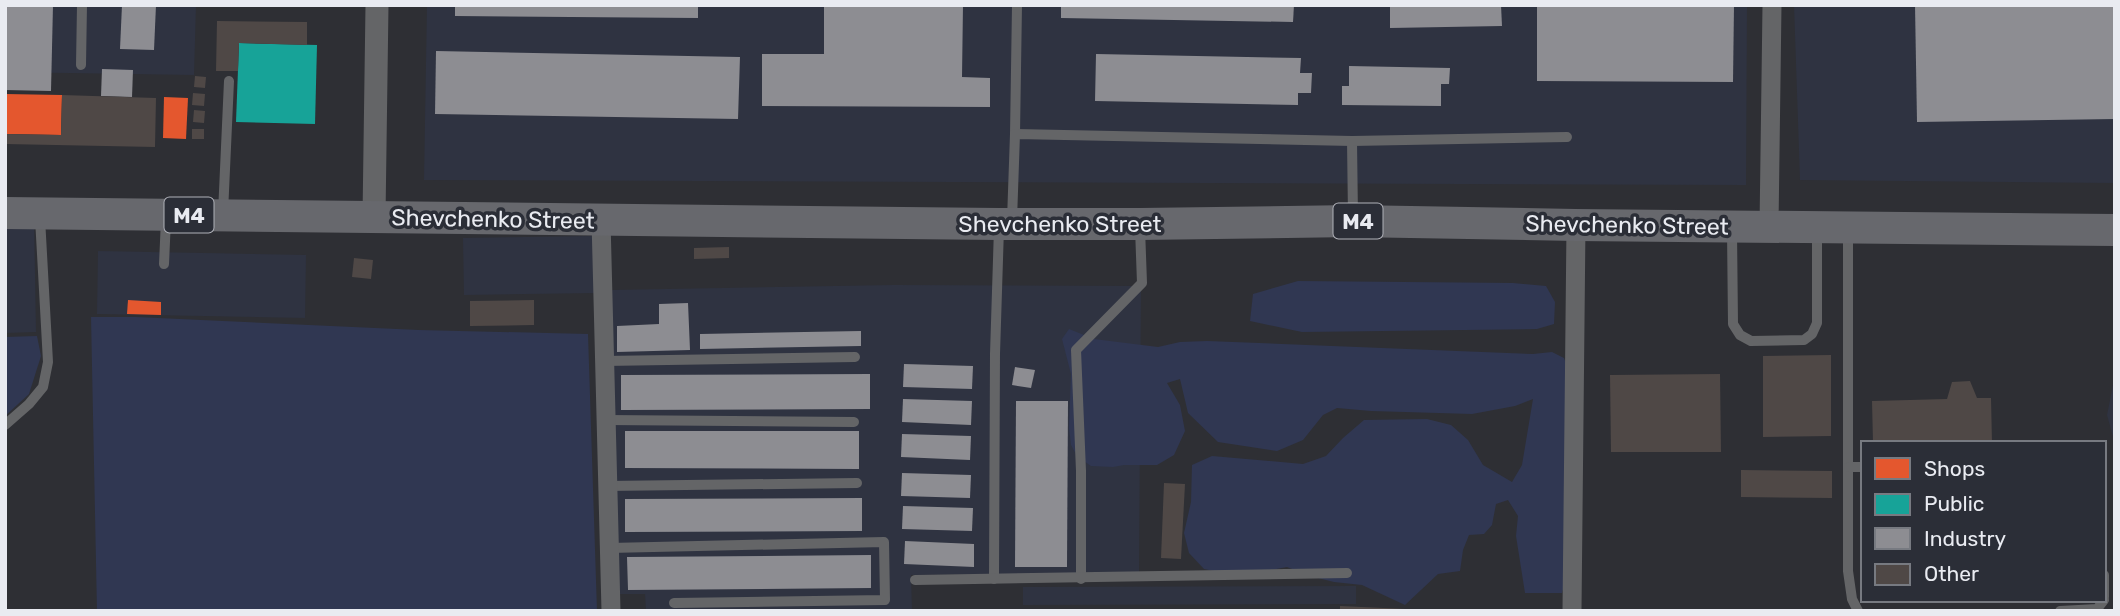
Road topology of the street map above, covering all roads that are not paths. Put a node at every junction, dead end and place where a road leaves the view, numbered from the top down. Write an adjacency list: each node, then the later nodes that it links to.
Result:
1 (82, 5): 5 (lane)
2 (377, 5): 14 (street)
3 (1017, 5): 7 (lane)
4 (1772, 5): 21 (street)
5 (81, 65)
6 (229, 81): 13 (lane)
7 (1015, 134): 9 (lane); 17 (lane)
8 (1567, 137): 9 (lane)
9 (1352, 141): 16 (lane)
10 (5, 213): 11 (highway, Shevchenko Street / M4)
11 (40, 214): 12 (highway, Shevchenko Street / M4); 30 (lane)
12 (166, 215): 13 (highway, Shevchenko Street / M4); 25 (lane)
13 (223, 216): 14 (highway, Shevchenko Street / M4)
14 (374, 217): 15 (highway, Shevchenko Street / M4)
15 (601, 220): 17 (highway, Shevchenko Street / M4); 27 (street)
16 (1353, 221): 18 (highway, Shevchenko Street / M4); 19 (highway, Shevchenko Street / M4)
17 (1006, 224): 18 (highway, Shevchenko Street / M4); 37 (lane)
18 (1140, 224): 38 (lane)
19 (1576, 225): 20 (highway, Shevchenko Street / M4); 43 (street)
20 (1732, 226): 21 (highway, Shevchenko Street / M4); 22 (lane)
21 (1769, 227): 22 (highway, Shevchenko Street / M4)
22 (1816, 227): 23 (highway, Shevchenko Street / M4)
23 (1848, 228): 24 (highway, Shevchenko Street / M4); 31 (lane)
24 (2115, 230)
25 (164, 264)
26 (855, 357): 27 (lane)
27 (604, 360): 28 (street)
28 (606, 420): 29 (lane); 34 (street)
29 (855, 422)
30 (5, 425)
31 (1849, 467): 32 (lane); 44 (lane)
32 (1861, 467)
33 (857, 483): 34 (lane)
34 (607, 486): 35 (street)
35 (609, 548): 41 (lane); 42 (street)
36 (1347, 573): 38 (lane)
37 (994, 579): 38 (lane); 39 (lane)
38 (1081, 579)
39 (915, 580)
40 (2101, 602): 45 (lane)
41 (674, 603)
42 (611, 611)
43 (1572, 611)
44 (1858, 611)
45 (2060, 611)

